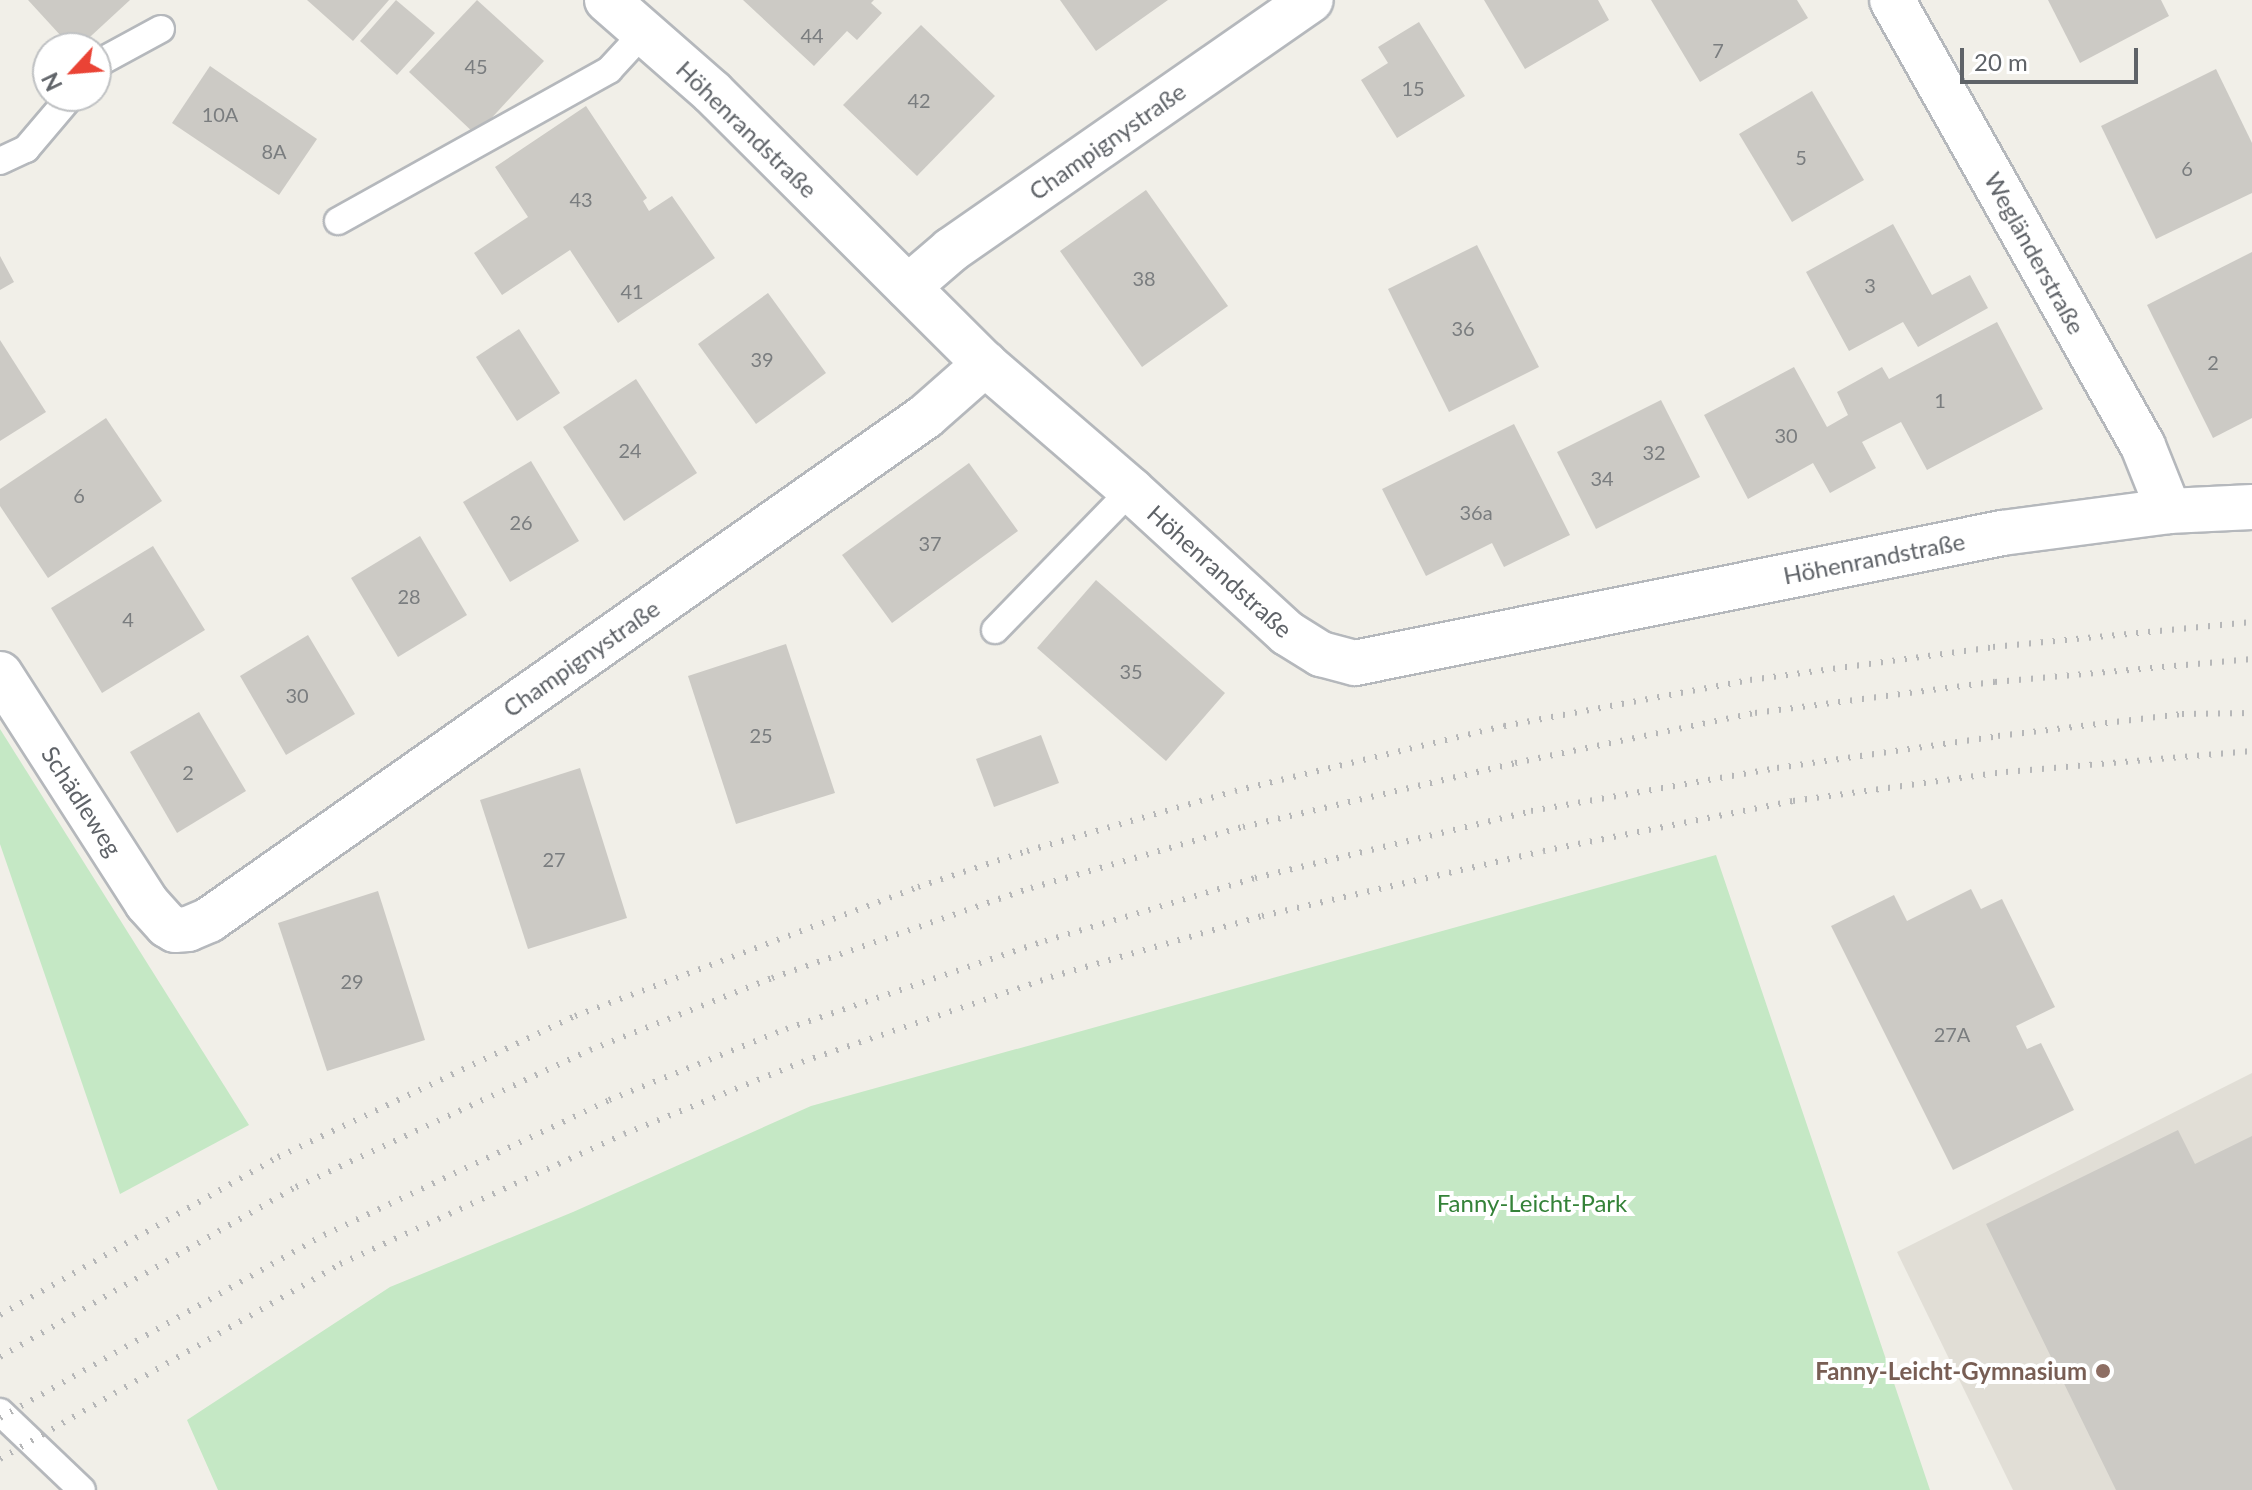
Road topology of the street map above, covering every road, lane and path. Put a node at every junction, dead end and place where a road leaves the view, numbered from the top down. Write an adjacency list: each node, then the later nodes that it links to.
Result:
1 (607, 0): 5 (street, Höhenrandstraße)
2 (1892, 0): 14 (street, Wegländerstraße)
3 (1297, 3): 10 (street, Champignystraße)
4 (161, 29): 6 (lane)
5 (643, 33): 9 (lane); 10 (street, Höhenrandstraße)
6 (112, 56)
7 (57, 112): 8 (lane)
8 (0, 161)
9 (338, 221)
10 (908, 287): 11 (street, Höhenrandstraße)
11 (985, 364): 12 (street, Höhenrandstraße); 17 (street, Champignystraße)
12 (1131, 490): 14 (street, Höhenrandstraße); 15 (lane)
13 (2252, 507): 14 (street, Höhenrandstraße)
14 (2169, 511)
15 (995, 630)
16 (0, 674): 17 (street, Schädleweg)
17 (167, 925)
18 (0, 1412): 19 (lane)
19 (82, 1490)

